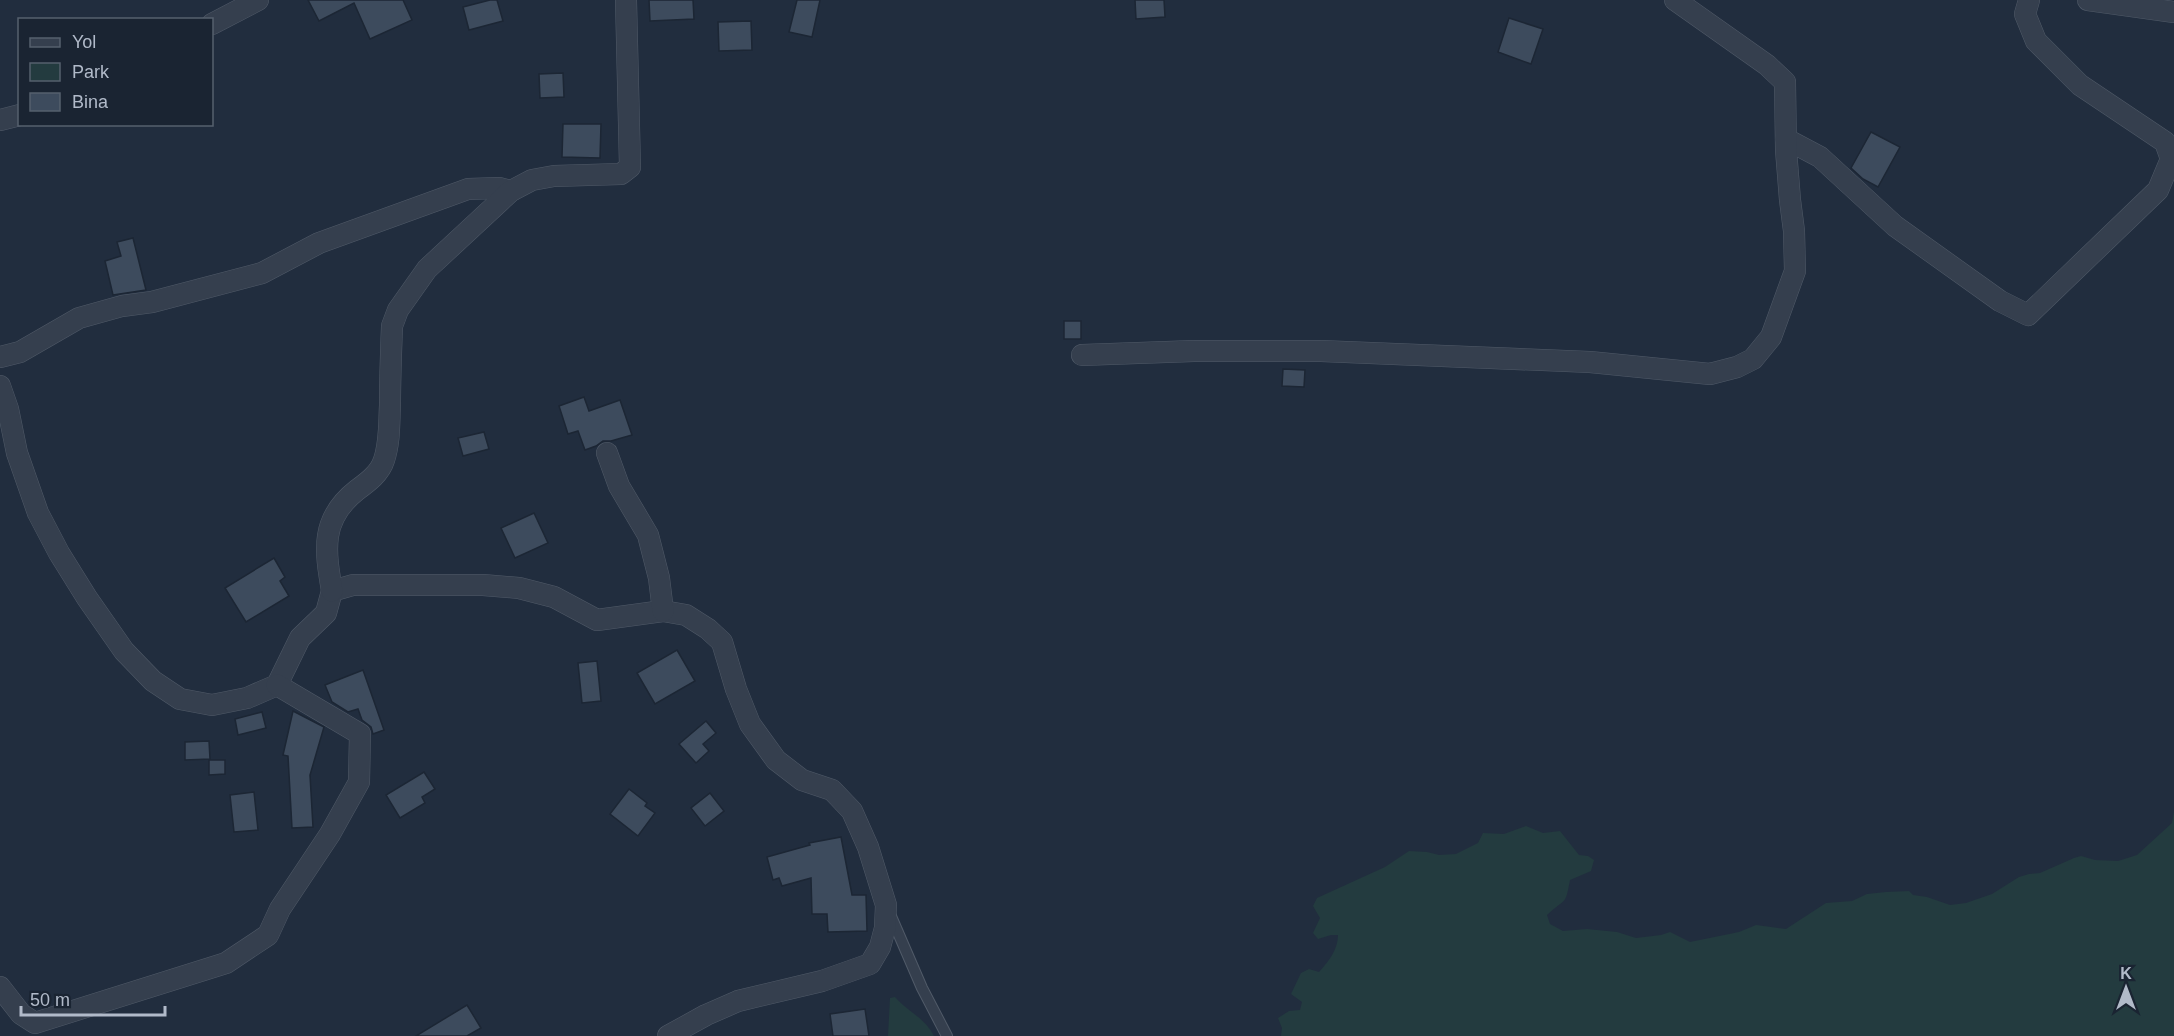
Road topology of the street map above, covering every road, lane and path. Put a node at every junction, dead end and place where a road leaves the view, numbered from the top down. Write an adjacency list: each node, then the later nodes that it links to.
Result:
1 (258, 0): 7 (street)
2 (626, 0): 11 (street)
3 (1675, 0): 10 (street)
4 (2029, 0): 10 (street)
5 (2088, 0): 6 (street)
6 (2174, 12)
7 (213, 23)
8 (18, 116): 9 (street)
9 (0, 120)
10 (1786, 139): 12 (street)
11 (511, 191): 13 (street); 17 (street)
12 (1082, 355)
13 (0, 357)
14 (0, 386): 15 (street)
15 (4, 411): 19 (street)
16 (607, 453): 18 (street)
17 (332, 591): 18 (street); 19 (street)
18 (663, 611): 20 (street)
19 (277, 685): 21 (street)
20 (886, 905): 22 (street); 23 (lane)
21 (0, 987)
22 (668, 1036)
23 (947, 1036)

